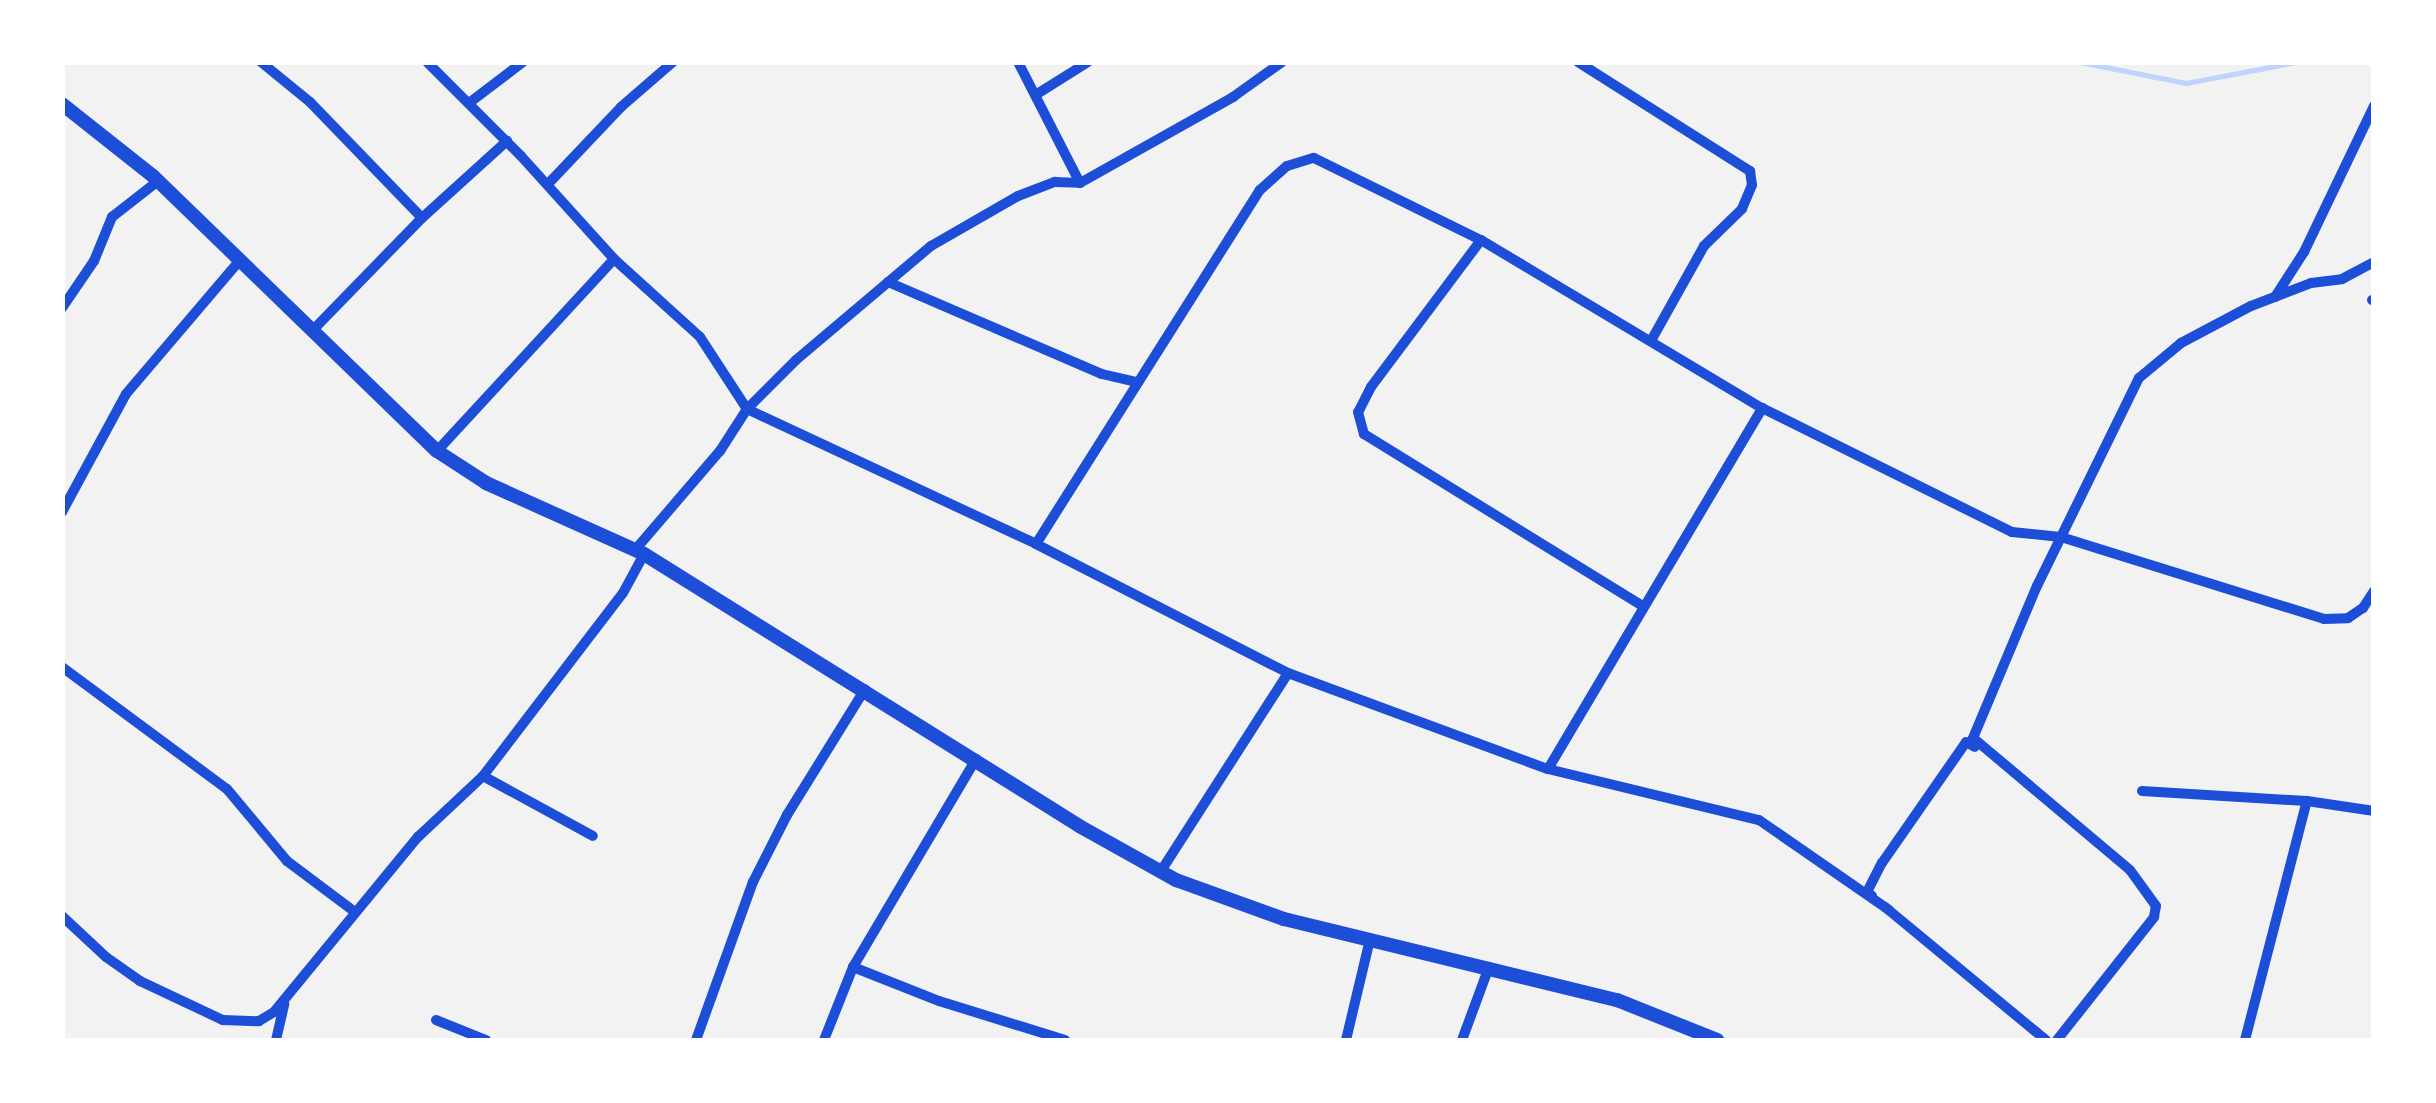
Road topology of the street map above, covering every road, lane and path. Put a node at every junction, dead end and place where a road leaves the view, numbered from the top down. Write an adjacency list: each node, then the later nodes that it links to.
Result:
1 (260, 62): 17 (street)
2 (427, 62): 10 (street)
3 (523, 62): 10 (street)
4 (673, 62): 16 (street)
5 (1018, 62): 9 (street)
6 (1088, 62): 9 (street)
7 (1282, 62): 15 (street)
8 (1578, 62): 26 (street)
9 (1037, 94): 15 (street)
10 (469, 103): 13 (street)
11 (62, 104): 14 (street)
12 (2374, 106): 23 (street)
13 (507, 141): 16 (street); 17 (street)
14 (158, 181): 20 (street); 24 (street)
15 (1080, 183): 22 (street)
16 (548, 184): 19 (street)
17 (422, 218): 25 (street)
18 (1480, 240): 26 (street); 27 (street); 36 (street)
19 (614, 258): 29 (street); 30 (street)
20 (240, 260): 25 (street); 31 (street)
21 (2374, 262): 23 (street)
22 (888, 282): 27 (street); 29 (street)
23 (2274, 298): 32 (street)
24 (62, 308)
25 (312, 331): 30 (street)
26 (1652, 339): 28 (street)
27 (1138, 382): 33 (street)
28 (1762, 408): 32 (street); 36 (street)
29 (747, 409): 33 (street); 34 (street)
30 (438, 452): 34 (street)
31 (62, 512)
32 (2060, 537): 35 (street); 41 (street)
33 (1036, 544): 38 (street)
34 (640, 552): 39 (street); 43 (street)
35 (2374, 591)
36 (1642, 606): 42 (street)
37 (62, 667): 50 (street)
38 (1288, 672): 42 (street); 48 (street)
39 (866, 689): 40 (street); 60 (street)
40 (976, 759): 48 (street); 54 (street)
41 (2010, 769): 49 (street); 67 (street)
42 (1548, 770): 49 (street)
43 (482, 776): 47 (street); 50 (street)
44 (2142, 791): 45 (street)
45 (2306, 801): 46 (street); 68 (street)
46 (2374, 811)
47 (593, 836)
48 (1160, 872): 52 (street)
49 (1889, 910): 66 (street)
50 (355, 912): 55 (street)
51 (62, 916): 55 (street)
52 (1370, 939): 53 (street); 63 (street)
53 (1490, 966): 64 (street); 65 (street)
54 (854, 967): 57 (street); 61 (street)
55 (285, 998): 58 (street)
56 (436, 1020): 59 (street)
57 (1039, 1038): 62 (street)
58 (276, 1040)
59 (486, 1040)
60 (696, 1040)
61 (824, 1040)
62 (1065, 1040)
63 (1346, 1040)
64 (1462, 1040)
65 (1716, 1040)
66 (2046, 1040)
67 (2057, 1040)
68 (2245, 1040)

